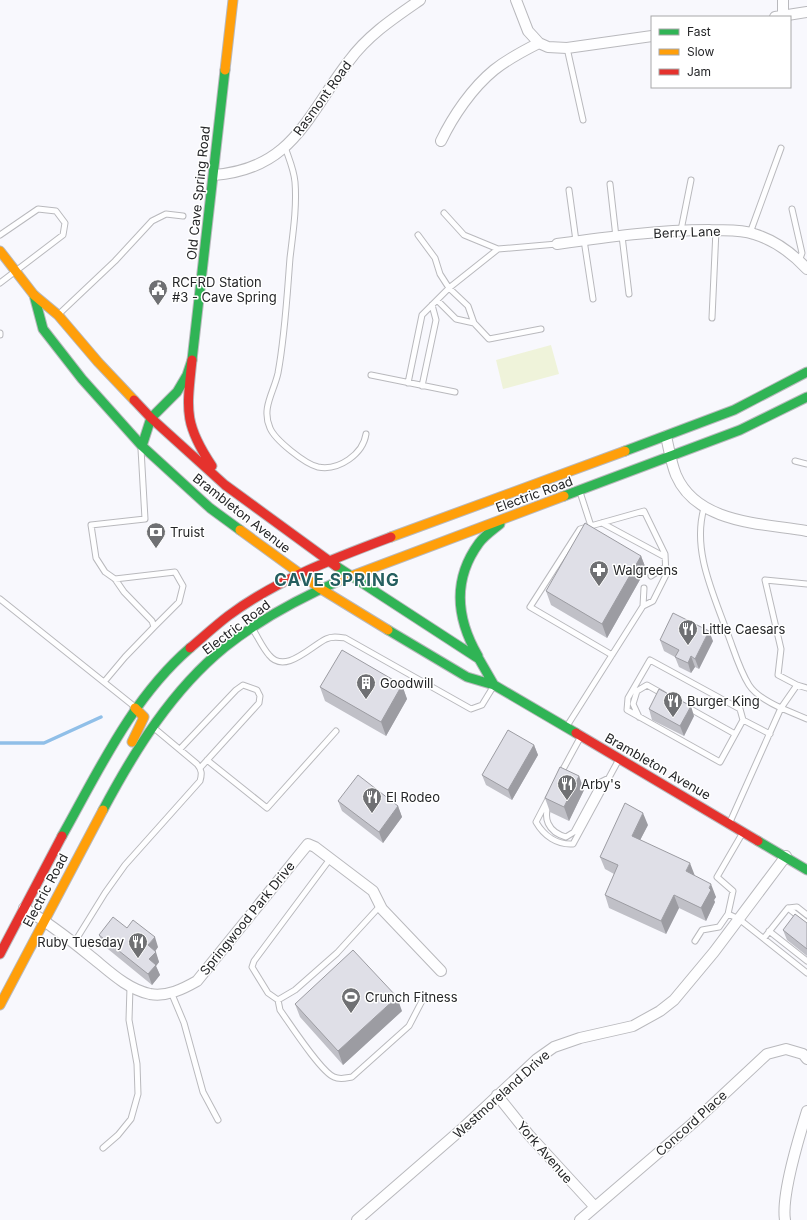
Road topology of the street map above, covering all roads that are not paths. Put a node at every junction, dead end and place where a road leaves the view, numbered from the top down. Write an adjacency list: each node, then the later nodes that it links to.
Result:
1 (233, 0): 14 (main road, Old Cave Spring Road)
2 (420, 0): 12 (street, Rasmont Road)
3 (516, 0): 8 (street)
4 (783, 0): 6 (street)
5 (807, 12): 6 (street)
6 (779, 16)
7 (651, 36): 9 (street)
8 (539, 43): 9 (street); 11 (street)
9 (566, 48): 10 (lane)
10 (583, 120)
11 (441, 141)
12 (285, 147): 14 (street, Rasmont Road); 53 (lane)
13 (781, 148): 23 (lane)
14 (214, 175): 45 (main road, Old Cave Spring Road)
15 (691, 180): 21 (lane)
16 (610, 184): 26 (lane)
17 (569, 190): 27 (lane)
18 (792, 209): 31 (lane)
19 (444, 213): 29 (lane)
20 (183, 216): 41 (lane)
21 (681, 230): 22 (street, Berry Lane); 26 (street, Berry Lane)
22 (716, 230): 23 (street, Berry Lane); 42 (lane)
23 (750, 232): 31 (street, Berry Lane)
24 (0, 235): 33 (lane)
25 (418, 235): 35 (lane)
26 (619, 237): 27 (street, Berry Lane); 36 (lane)
27 (580, 241): 28 (street, Berry Lane); 38 (lane)
28 (557, 244): 29 (lane)
29 (498, 249): 35 (lane)
30 (0, 251): 33 (main road, Brambleton Avenue)
31 (799, 262): 32 (street, Berry Lane)
32 (807, 269)
33 (15, 272): 34 (lane); 37 (main road, Brambleton Avenue)
34 (0, 283)
35 (449, 288): 39 (lane); 43 (lane)
36 (629, 294)
37 (34, 295): 41 (main road, Brambleton Avenue); 55 (main road, Brambleton Avenue)
38 (593, 299)
39 (437, 300): 40 (lane); 43 (lane)
40 (432, 305): 48 (lane); 49 (lane)
41 (58, 315): 52 (main road, Brambleton Avenue)
42 (712, 318)
43 (474, 323): 44 (lane)
44 (541, 329)
45 (192, 360): 52 (main road, Old Cave Spring Road); 59 (main road)
46 (807, 372): 54 (main road, Electric Road)
47 (371, 375): 48 (lane)
48 (408, 383): 49 (lane)
49 (422, 386): 50 (lane)
50 (455, 392)
51 (807, 397): 56 (main road, Electric Road)
52 (151, 418): 55 (main road, Old Cave Spring Road); 59 (main road, Brambleton Avenue)
53 (366, 434)
54 (666, 436): 56 (street); 67 (main road, Electric Road)
55 (142, 446): 69 (main road, Brambleton Avenue); 72 (lane)
56 (671, 457): 60 (main road, Electric Road); 61 (street)
57 (795, 461): 58 (lane)
58 (807, 464)
59 (225, 485): 67 (main road, Brambleton Avenue)
60 (579, 491): 62 (main road, Electric Road); 64 (lane)
61 (704, 508): 65 (street); 89 (lane)
62 (508, 517): 70 (main road, Electric Road); 81 (main road)
63 (602, 523): 64 (lane); 66 (lane); 66 (lane)
64 (591, 526): 80 (lane)
65 (807, 531)
66 (665, 556): 68 (lane)
67 (329, 560): 69 (main road, Electric Road); 70 (main road, Brambleton Avenue)
68 (665, 567): 71 (lane); 77 (lane)
69 (300, 575): 75 (main road, Brambleton Avenue); 88 (main road, Electric Road)
70 (350, 576): 75 (main road, Electric Road); 81 (main road, Brambleton Avenue)
71 (651, 576)
72 (115, 579): 78 (lane); 78 (lane)
73 (807, 584): 84 (lane)
74 (644, 588): 77 (lane)
75 (321, 589): 79 (main road, Electric Road); 83 (main road, Brambleton Avenue)
76 (0, 599): 82 (lane)
77 (642, 606): 80 (lane)
78 (154, 627): 82 (lane)
79 (252, 628): 83 (lane); 93 (main road, Electric Road)
80 (612, 655): 94 (lane)
81 (480, 659): 83 (main road, Brambleton Avenue)
82 (104, 682): 88 (lane)
83 (494, 685): 94 (main road, Brambleton Avenue)
84 (796, 685): 85 (lane); 89 (lane)
85 (807, 688)
86 (668, 696): 90 (lane)
87 (681, 704): 96 (lane)
88 (136, 708): 103 (main road); 112 (main road, Electric Road)
89 (781, 708): 91 (lane); 97 (lane)
90 (639, 717): 92 (lane); 96 (lane)
91 (807, 719)
92 (743, 720): 96 (lane); 97 (lane)
93 (152, 726): 99 (lane); 103 (main road, Electric Road)
94 (567, 727): 98 (main road, Brambleton Avenue)
95 (336, 731): 101 (lane)
96 (735, 734)
97 (770, 734): 106 (lane)
98 (581, 736): 100 (main road, Brambleton Avenue); 105 (lane)
99 (180, 750): 101 (lane); 102 (lane)
100 (620, 758): 104 (lane); 106 (main road, Brambleton Avenue)
101 (208, 760): 102 (lane)
102 (200, 768): 122 (lane)
103 (122, 773): 117 (main road, Electric Road)
104 (609, 778): 104 (lane)
105 (556, 781)
106 (730, 823): 107 (main road, Brambleton Avenue)
107 (744, 831): 108 (main road, Brambleton Avenue); 114 (lane)
108 (786, 856): 110 (main road, Brambleton Avenue); 116 (street, Westmoreland Drive)
109 (330, 858): 111 (street, Springwood Park Drive); 128 (street, Springwood Park Drive); 130 (lane)
110 (807, 870)
111 (380, 906): 125 (street, Springwood Park Drive); 130 (lane)
112 (24, 908): 117 (street, Springwood Park Drive); 123 (main road, Electric Road)
113 (788, 908): 115 (lane); 118 (lane); 119 (lane)
114 (728, 914): 116 (lane); 121 (lane)
115 (807, 916)
116 (739, 919): 120 (lane); 133 (street, Westmoreland Drive)
117 (44, 921): 122 (street, Springwood Park Drive); 131 (main road, Electric Road)
118 (807, 923)
119 (769, 931): 120 (lane); 124 (lane)
120 (764, 938): 126 (lane)
121 (695, 941)
122 (74, 944): 127 (street, Springwood Park Drive)
123 (0, 954)
124 (807, 961)
125 (441, 971)
126 (807, 973)
127 (130, 987): 128 (street, Springwood Park Drive); 136 (lane)
128 (171, 992): 135 (lane)
129 (422, 999): 130 (lane)
130 (278, 1000)
131 (0, 1005)
132 (807, 1059): 137 (street, Concord Place)
133 (498, 1095): 137 (street, York Avenue); 138 (street, Westmoreland Drive)
134 (807, 1111): 140 (street)
135 (218, 1120)
136 (103, 1148)
137 (595, 1207): 139 (street, Concord Place)
138 (357, 1220)
139 (580, 1220)
140 (785, 1220)

